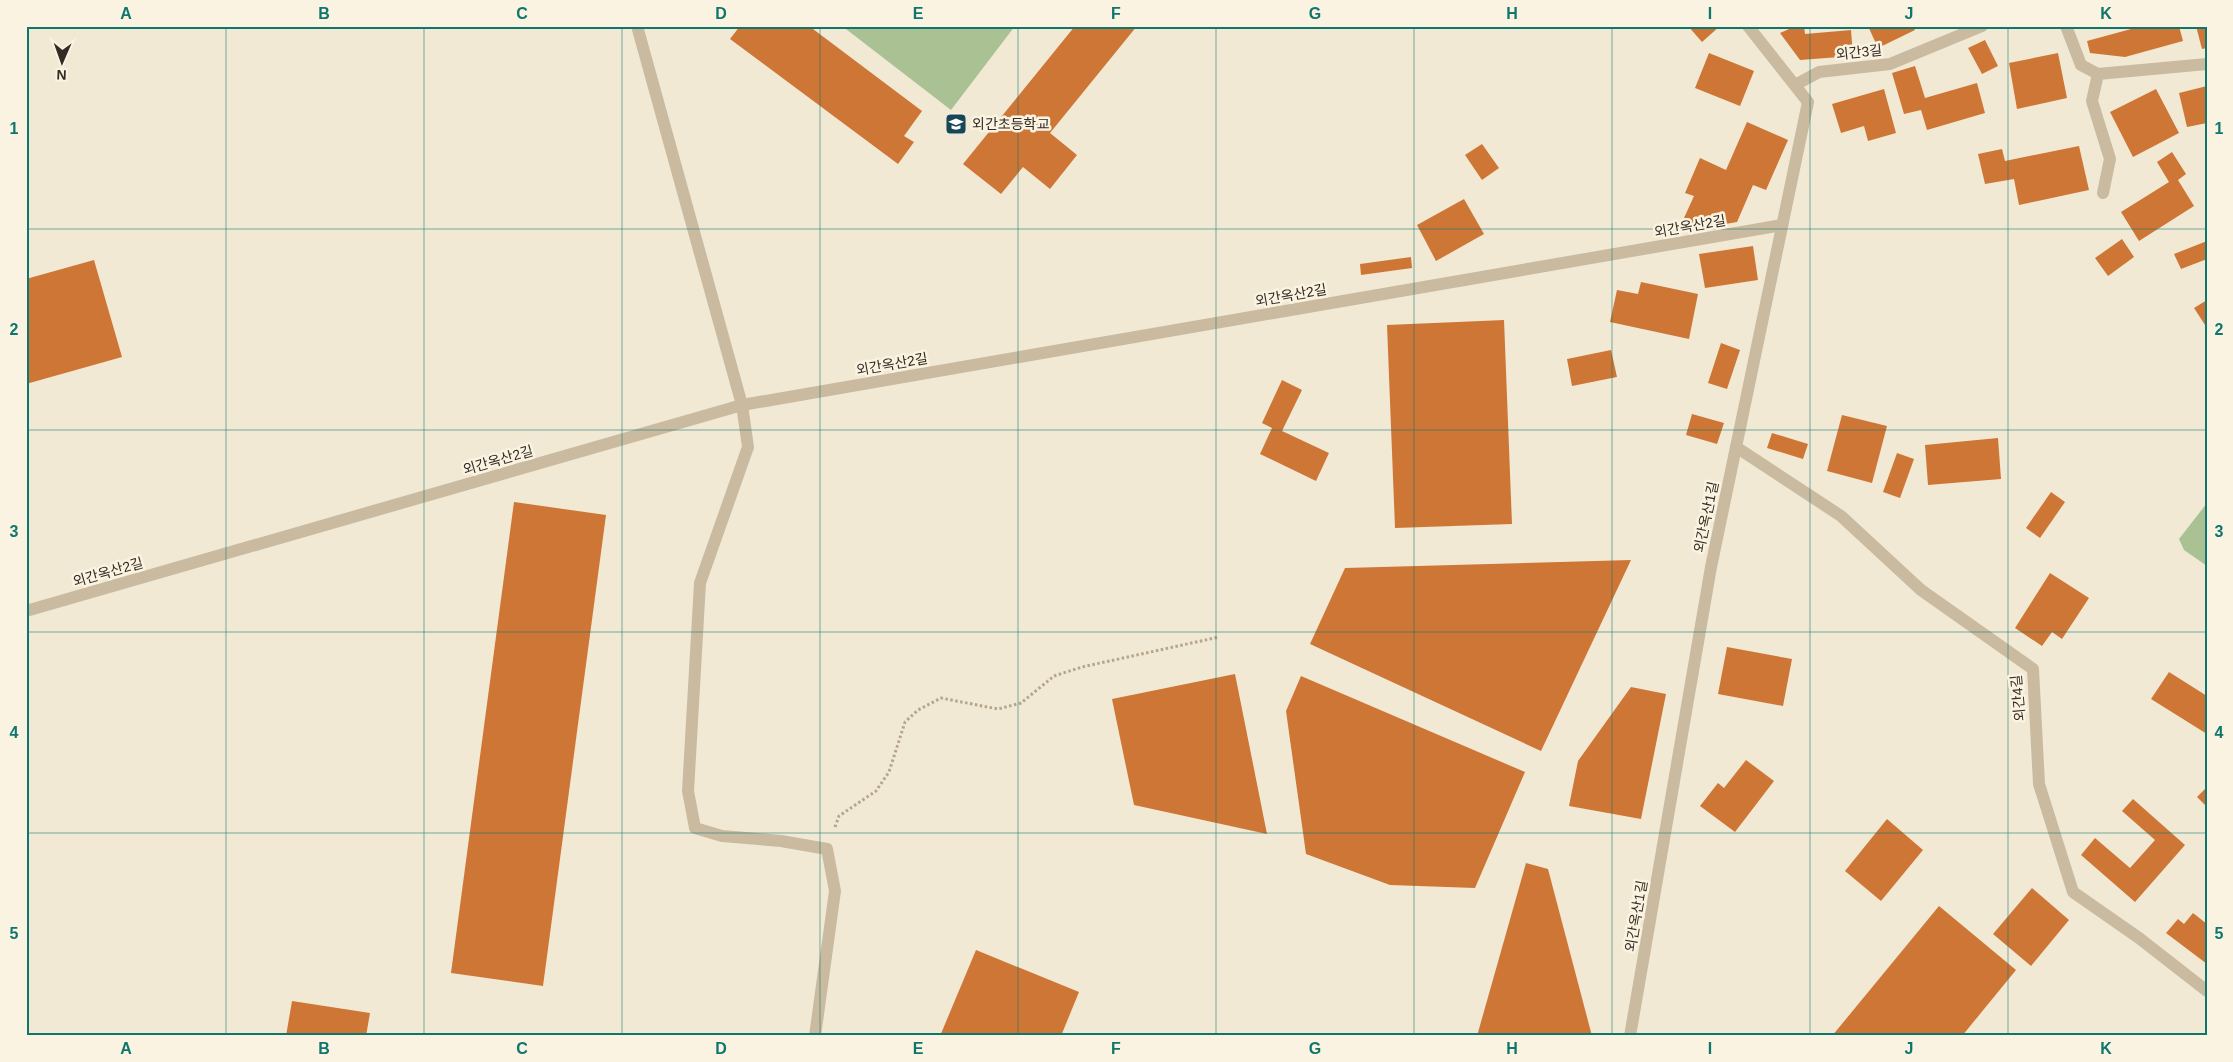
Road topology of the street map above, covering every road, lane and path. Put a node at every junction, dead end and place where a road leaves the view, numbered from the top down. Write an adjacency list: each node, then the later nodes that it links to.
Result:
1 (637, 26): 10 (street)
2 (1748, 26): 7 (street, 외간옥산1길)
3 (1982, 26): 7 (street, 외간3길)
4 (2066, 26): 6 (street)
5 (2207, 64): 6 (street)
6 (2098, 74): 8 (street)
7 (1794, 85): 9 (street, 외간옥산1길)
8 (2103, 193)
9 (1782, 225): 10 (street, 외간옥산2길); 11 (street, 외간옥산1길)
10 (742, 405): 12 (street, 외간옥산2길); 14 (street)
11 (1736, 447): 15 (street, 외간4길); 17 (street, 외간옥산1길)
12 (26, 611)
13 (1219, 637): 14 (path)
14 (828, 849): 16 (street)
15 (2207, 991)
16 (815, 1036)
17 (1630, 1036)

